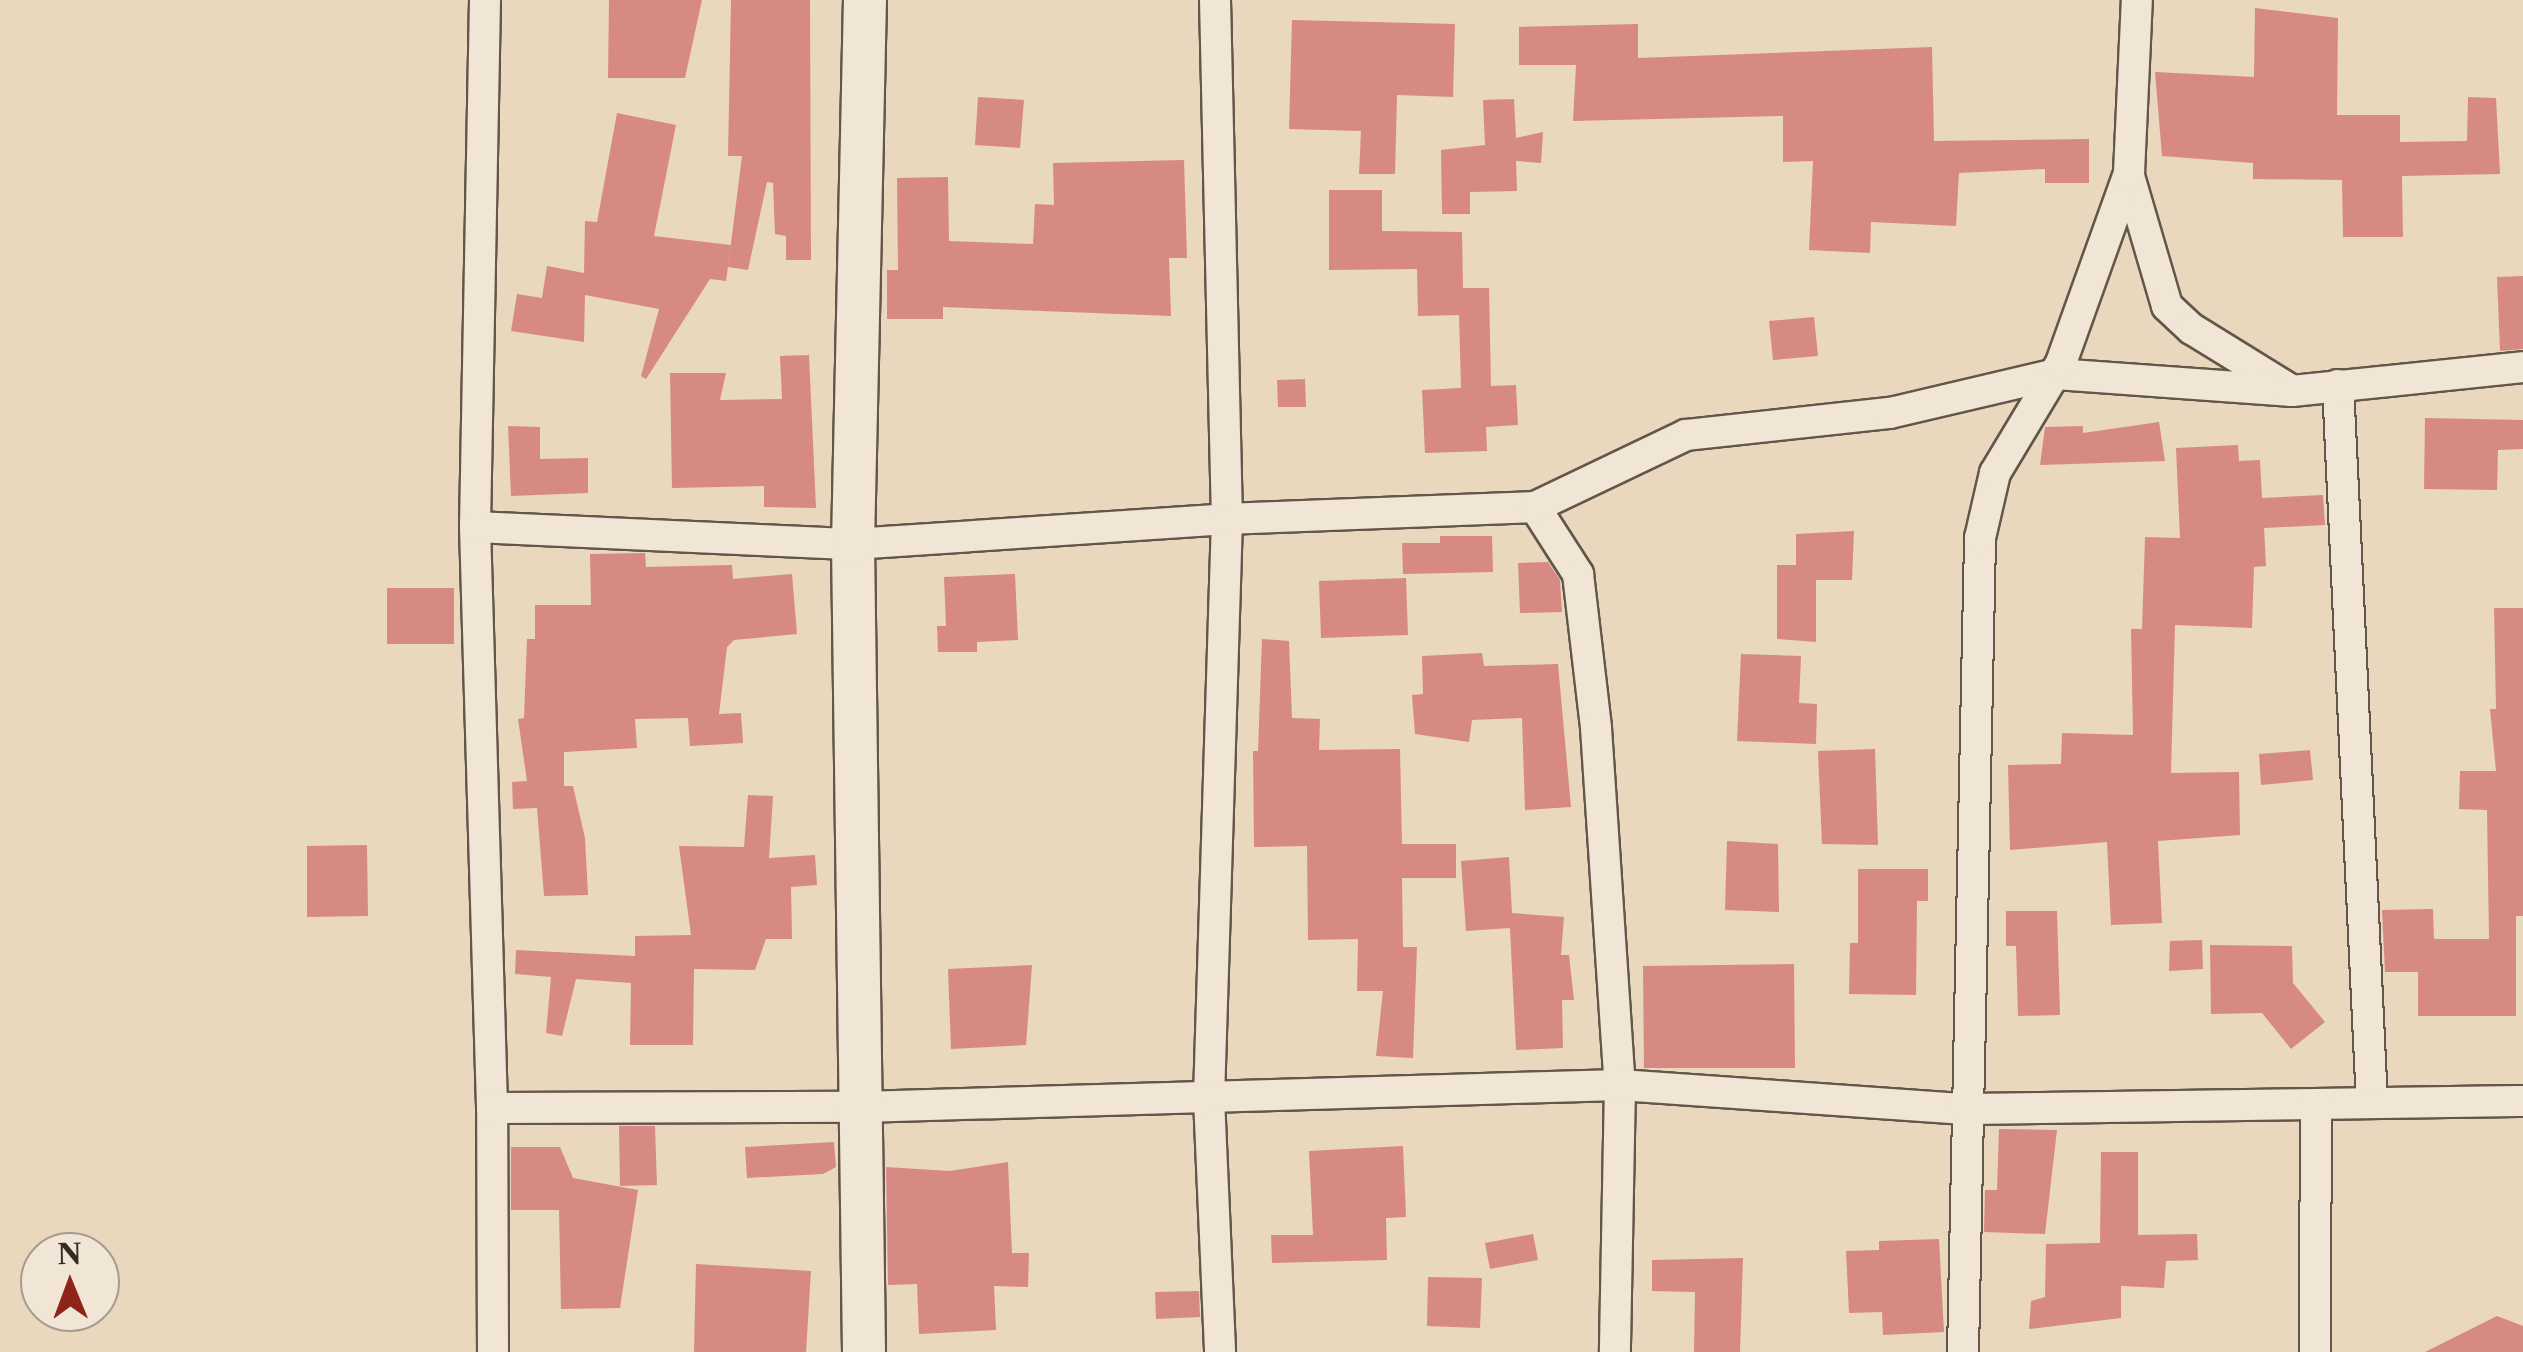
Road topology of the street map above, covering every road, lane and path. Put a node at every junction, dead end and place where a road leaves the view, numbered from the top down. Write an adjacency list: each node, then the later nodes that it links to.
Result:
1 (485, 0): 12 (street)
2 (865, 0): 13 (street)
3 (1215, 0): 11 (street)
4 (2137, 0): 5 (street)
5 (2128, 173): 7 (street); 9 (street)
6 (2523, 368): 8 (street)
7 (2056, 374): 9 (street); 10 (street); 21 (street)
8 (2338, 384): 9 (street); 17 (street)
9 (2292, 391)
10 (1535, 507): 11 (street); 14 (street)
11 (1227, 518): 13 (street); 15 (street)
12 (475, 526): 13 (street); 20 (street)
13 (853, 544): 19 (street)
14 (1620, 1085): 15 (street); 21 (street); 25 (street)
15 (1209, 1098): 19 (street); 24 (street)
16 (2523, 1101): 17 (street)
17 (2372, 1103): 18 (street)
18 (2316, 1104): 21 (street); 27 (street)
19 (861, 1107): 20 (street); 23 (street)
20 (492, 1108): 22 (street)
21 (1965, 1109): 26 (street)
22 (493, 1352)
23 (864, 1352)
24 (1220, 1352)
25 (1615, 1352)
26 (1963, 1352)
27 (2315, 1352)

